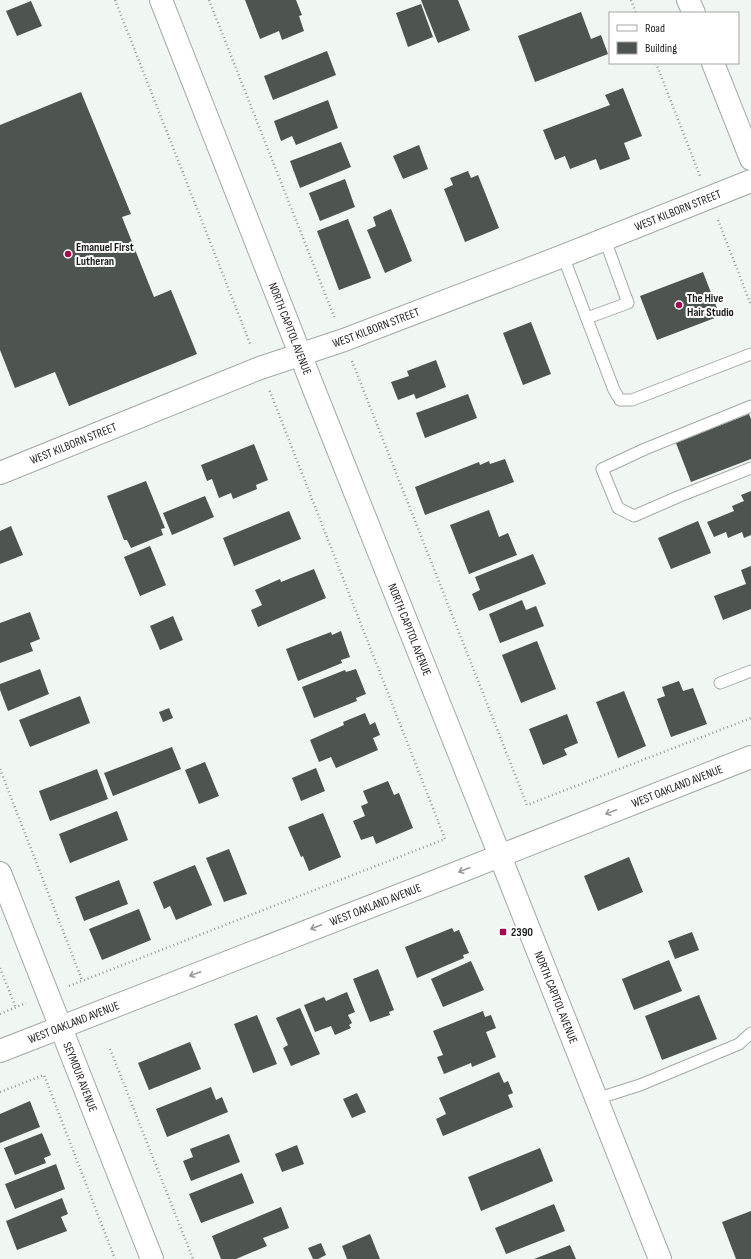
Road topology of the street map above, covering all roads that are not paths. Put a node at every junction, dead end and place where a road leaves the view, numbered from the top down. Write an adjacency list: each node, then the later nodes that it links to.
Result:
1 (161, 0): 11 (street, NORTH CAPITOL AVENUE)
2 (688, 0): 3 (street)
3 (694, 12)
4 (714, 64): 5 (street)
5 (751, 159)
6 (751, 181): 7 (street, WEST KILBORN STREET)
7 (605, 240): 8 (street, WEST KILBORN STREET); 9 (lane)
8 (563, 256): 9 (lane); 11 (street, WEST KILBORN STREET)
9 (587, 318): 10 (lane)
10 (751, 354)
11 (300, 355): 14 (street, WEST KILBORN STREET); 18 (street, NORTH CAPITOL AVENUE)
12 (751, 406): 13 (lane)
13 (751, 468)
14 (0, 473)
15 (751, 671): 16 (lane)
16 (720, 683)
17 (751, 757): 18 (street, WEST OAKLAND AVENUE, one-way to 18)
18 (500, 856): 20 (street, WEST OAKLAND AVENUE, one-way to 20); 23 (street, NORTH CAPITOL AVENUE)
19 (0, 873): 20 (street, SEYMOUR AVENUE)
20 (60, 1027): 22 (street, WEST OAKLAND AVENUE); 24 (street, SEYMOUR AVENUE)
21 (751, 1033): 23 (lane)
22 (0, 1051)
23 (596, 1099): 25 (street, NORTH CAPITOL AVENUE)
24 (152, 1259)
25 (660, 1259)

